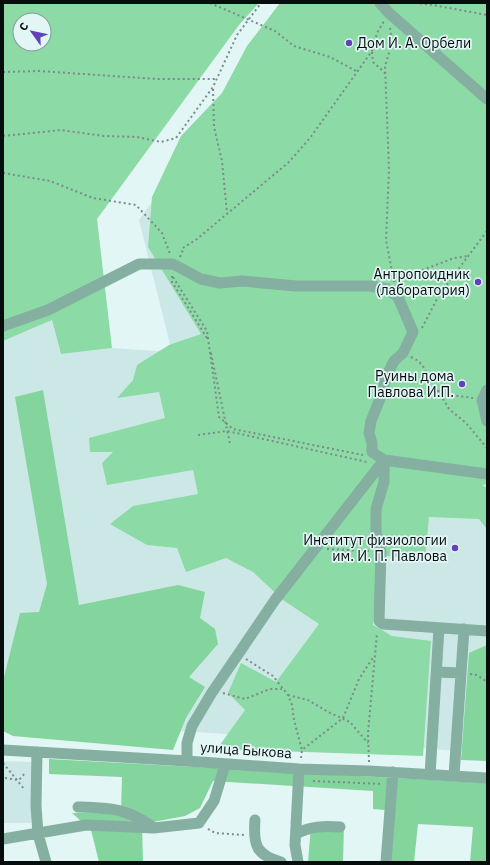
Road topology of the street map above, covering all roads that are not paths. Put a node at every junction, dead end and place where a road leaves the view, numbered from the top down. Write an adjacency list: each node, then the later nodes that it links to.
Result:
1 (380, 3): 2 (street)
2 (487, 98)
3 (3, 326): 6 (street)
4 (485, 395): 5 (street)
5 (487, 421)
6 (382, 459): 7 (street); 8 (street); 15 (street)
7 (487, 474)
8 (439, 628): 9 (street); 11 (street)
9 (464, 629): 10 (street); 12 (street)
10 (487, 630)
11 (437, 672): 12 (street); 19 (street)
12 (461, 673): 20 (street)
13 (3, 750): 14 (street, улица Быкова)
14 (37, 752): 15 (street, улица Быкова); 26 (street)
15 (187, 761): 16 (street, улица Быкова)
16 (225, 764): 17 (street, улица Быкова); 25 (street)
17 (299, 769): 18 (street, улица Быкова); 27 (street)
18 (393, 772): 19 (street, улица Быкова); 32 (street)
19 (430, 774): 20 (street, улица Быкова)
20 (454, 776): 21 (street, улица Быкова)
21 (487, 778)
22 (78, 807): 25 (street)
23 (255, 820): 30 (street)
24 (340, 827): 27 (street)
25 (154, 828): 26 (street)
26 (38, 834): 28 (street); 29 (street)
27 (296, 834): 31 (street)
28 (3, 839)
29 (46, 862)
30 (281, 862)
31 (298, 862)
32 (386, 862)

